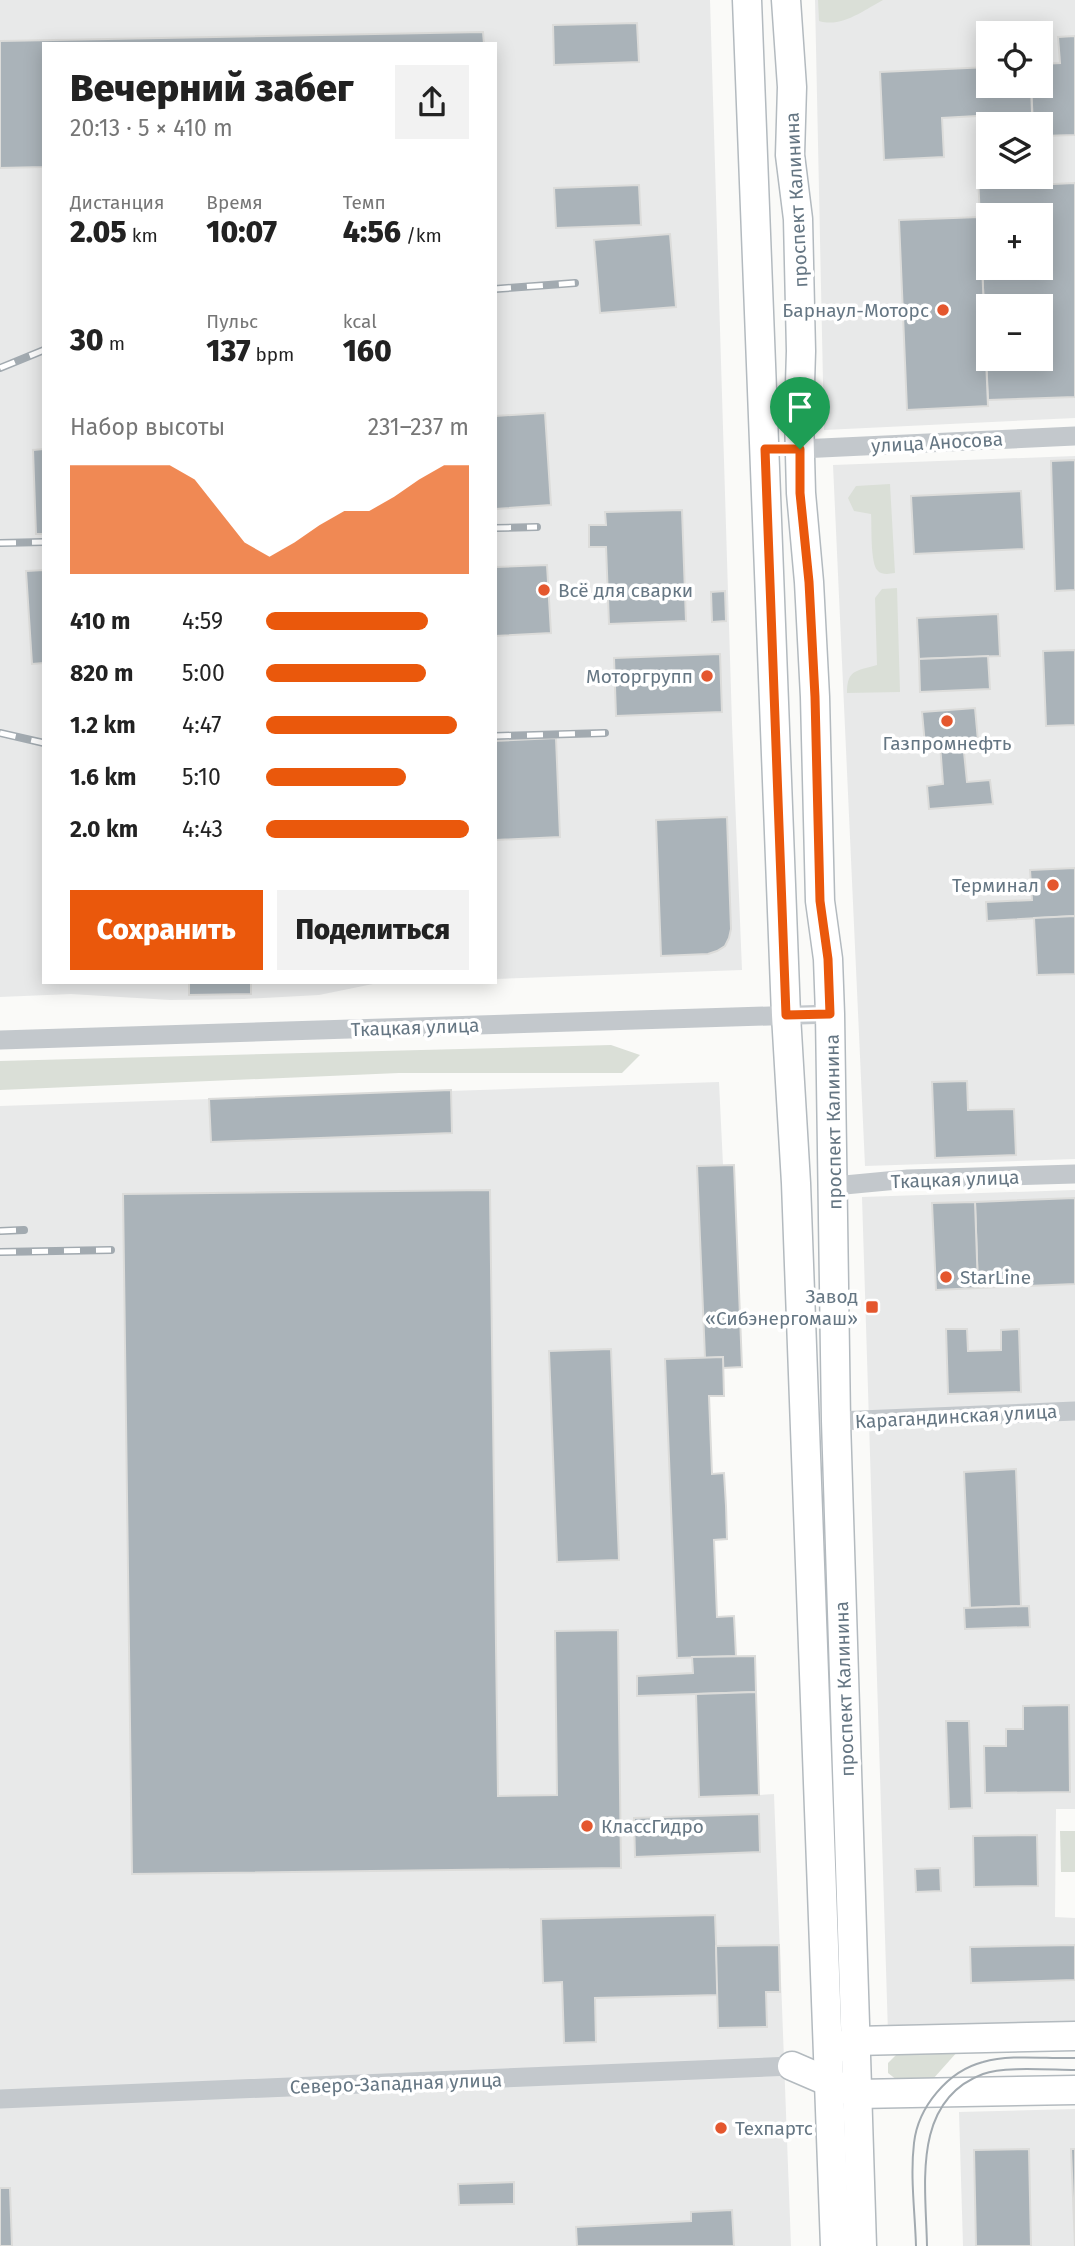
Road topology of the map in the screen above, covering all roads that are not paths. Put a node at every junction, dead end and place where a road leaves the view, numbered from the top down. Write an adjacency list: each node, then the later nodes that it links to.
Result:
1 (747, 0): 4 (main road, проспект Калинина)
2 (786, 0): 5 (main road, проспект Калинина)
3 (1075, 436): 5 (street, улица Аносова)
4 (765, 449): 5 (main road); 7 (main road, проспект Калинина)
5 (800, 449): 6 (main road, проспект Калинина)
6 (830, 1014): 7 (street, Ткацкая улица); 11 (main road, проспект Калинина)
7 (786, 1015): 8 (street, Ткацкая улица); 10 (main road, проспект Калинина)
8 (0, 1040)
9 (1075, 1174): 11 (street, Ткацкая улица)
10 (796, 1184): 11 (main road); 16 (main road, проспект Калинина)
11 (834, 1186): 13 (main road, проспект Калинина)
12 (1075, 1411): 13 (street, Карагандинская улица)
13 (836, 1421): 15 (main road, проспект Калинина)
14 (1075, 2036): 15 (main road)
15 (855, 2041): 16 (main road); 20 (main road, проспект Калинина)
16 (827, 2052): 17 (main road); 18 (main road, проспект Калинина)
17 (792, 2066): 18 (main road); 21 (street, Северо-Западная улица)
18 (828, 2082): 20 (main road); 22 (main road, проспект Калинина)
19 (1075, 2090): 20 (main road)
20 (857, 2094): 23 (main road, проспект Калинина)
21 (0, 2099)
22 (835, 2246)
23 (862, 2246)

